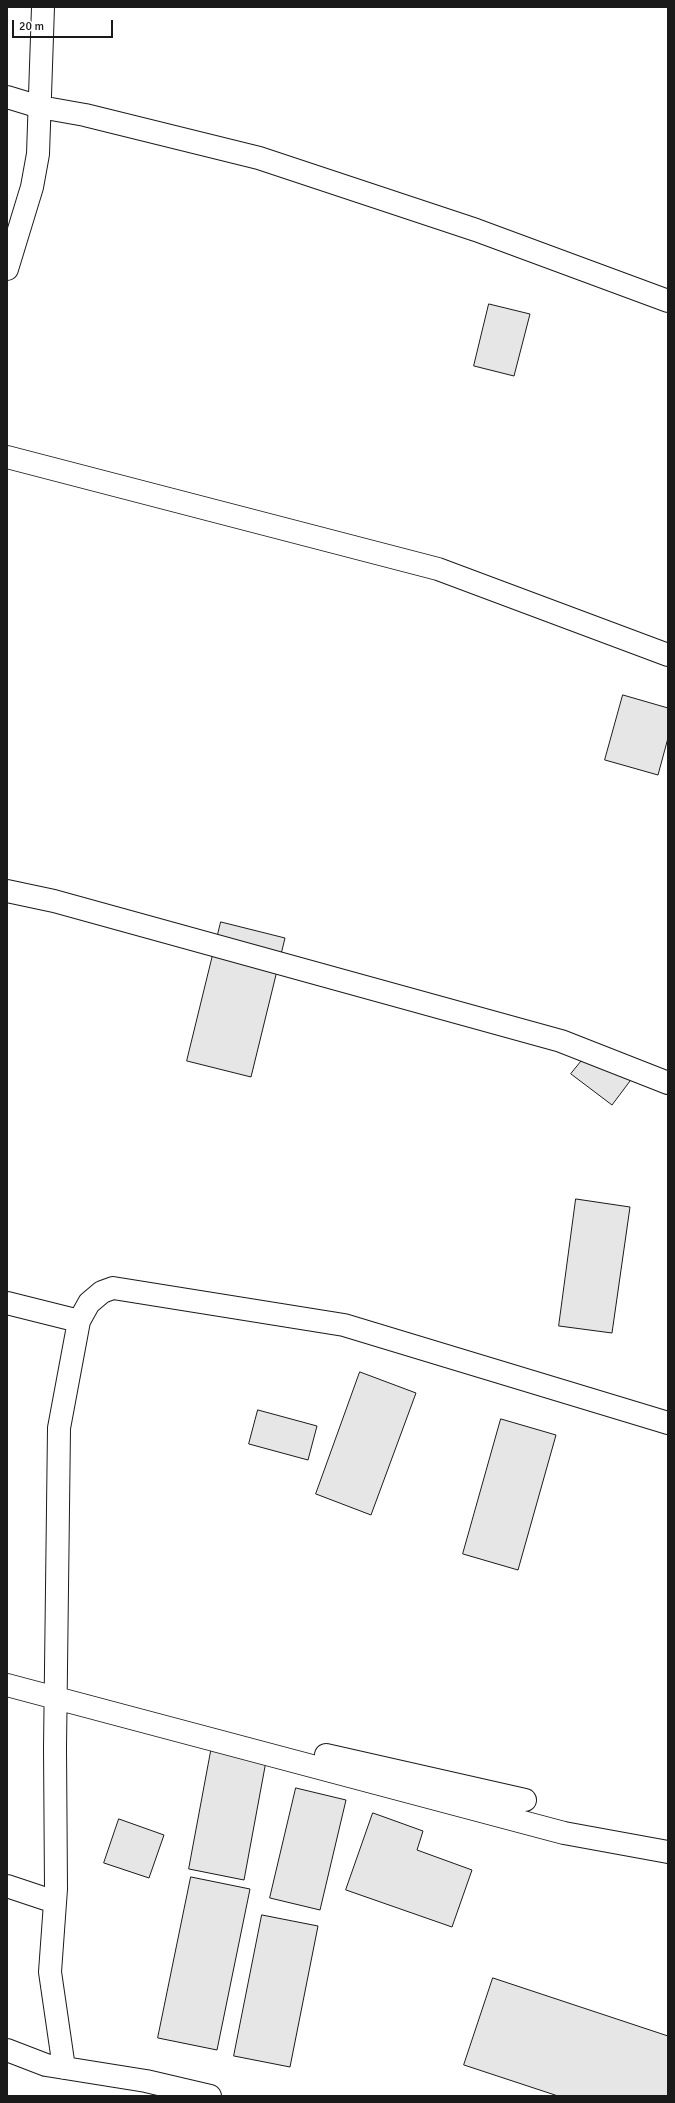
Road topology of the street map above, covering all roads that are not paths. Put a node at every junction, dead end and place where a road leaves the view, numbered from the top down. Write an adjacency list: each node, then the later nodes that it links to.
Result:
1 (43, 7): 3 (street)
2 (7, 97): 3 (street)
3 (40, 107): 4 (street); 5 (street)
4 (7, 269)
5 (668, 301)
6 (7, 457): 7 (street)
7 (668, 655)
8 (7, 891): 9 (street)
9 (668, 1083)
10 (7, 1303): 11 (street)
11 (79, 1321): 12 (street); 15 (street)
12 (668, 1424)
13 (7, 1681): 15 (street); 16 (street)
14 (7, 1685): 15 (street); 17 (street)
15 (56, 1693): 19 (street)
16 (525, 1800)
17 (668, 1852)
18 (7, 1886): 19 (street)
19 (55, 1902): 21 (street)
20 (7, 2050): 21 (street)
21 (64, 2068): 22 (street)
22 (210, 2096)

